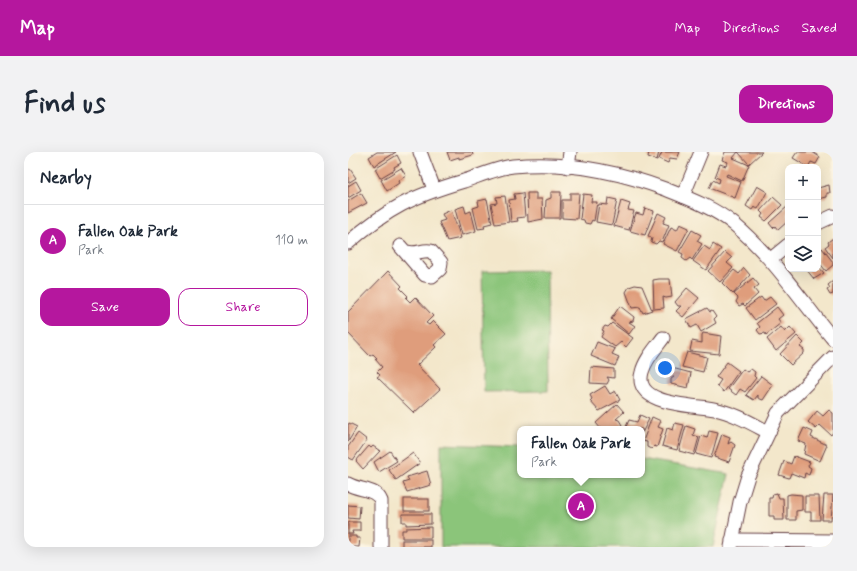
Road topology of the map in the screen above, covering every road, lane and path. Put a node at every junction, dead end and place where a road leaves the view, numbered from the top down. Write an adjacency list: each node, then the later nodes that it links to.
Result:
1 (420, 152): 5 (street)
2 (570, 152): 4 (street)
3 (701, 152): 6 (street)
4 (568, 167): 5 (street); 6 (street)
5 (434, 189): 9 (street)
6 (683, 196): 11 (street)
7 (833, 216): 8 (street)
8 (821, 222)
9 (348, 243)
10 (785, 247): 11 (street)
11 (770, 259): 13 (street)
12 (662, 338): 15 (street)
13 (833, 339)
14 (833, 357): 15 (street)
15 (768, 432): 18 (street)
16 (348, 484): 19 (street)
17 (833, 541): 18 (street)
18 (731, 543)
19 (381, 547)

